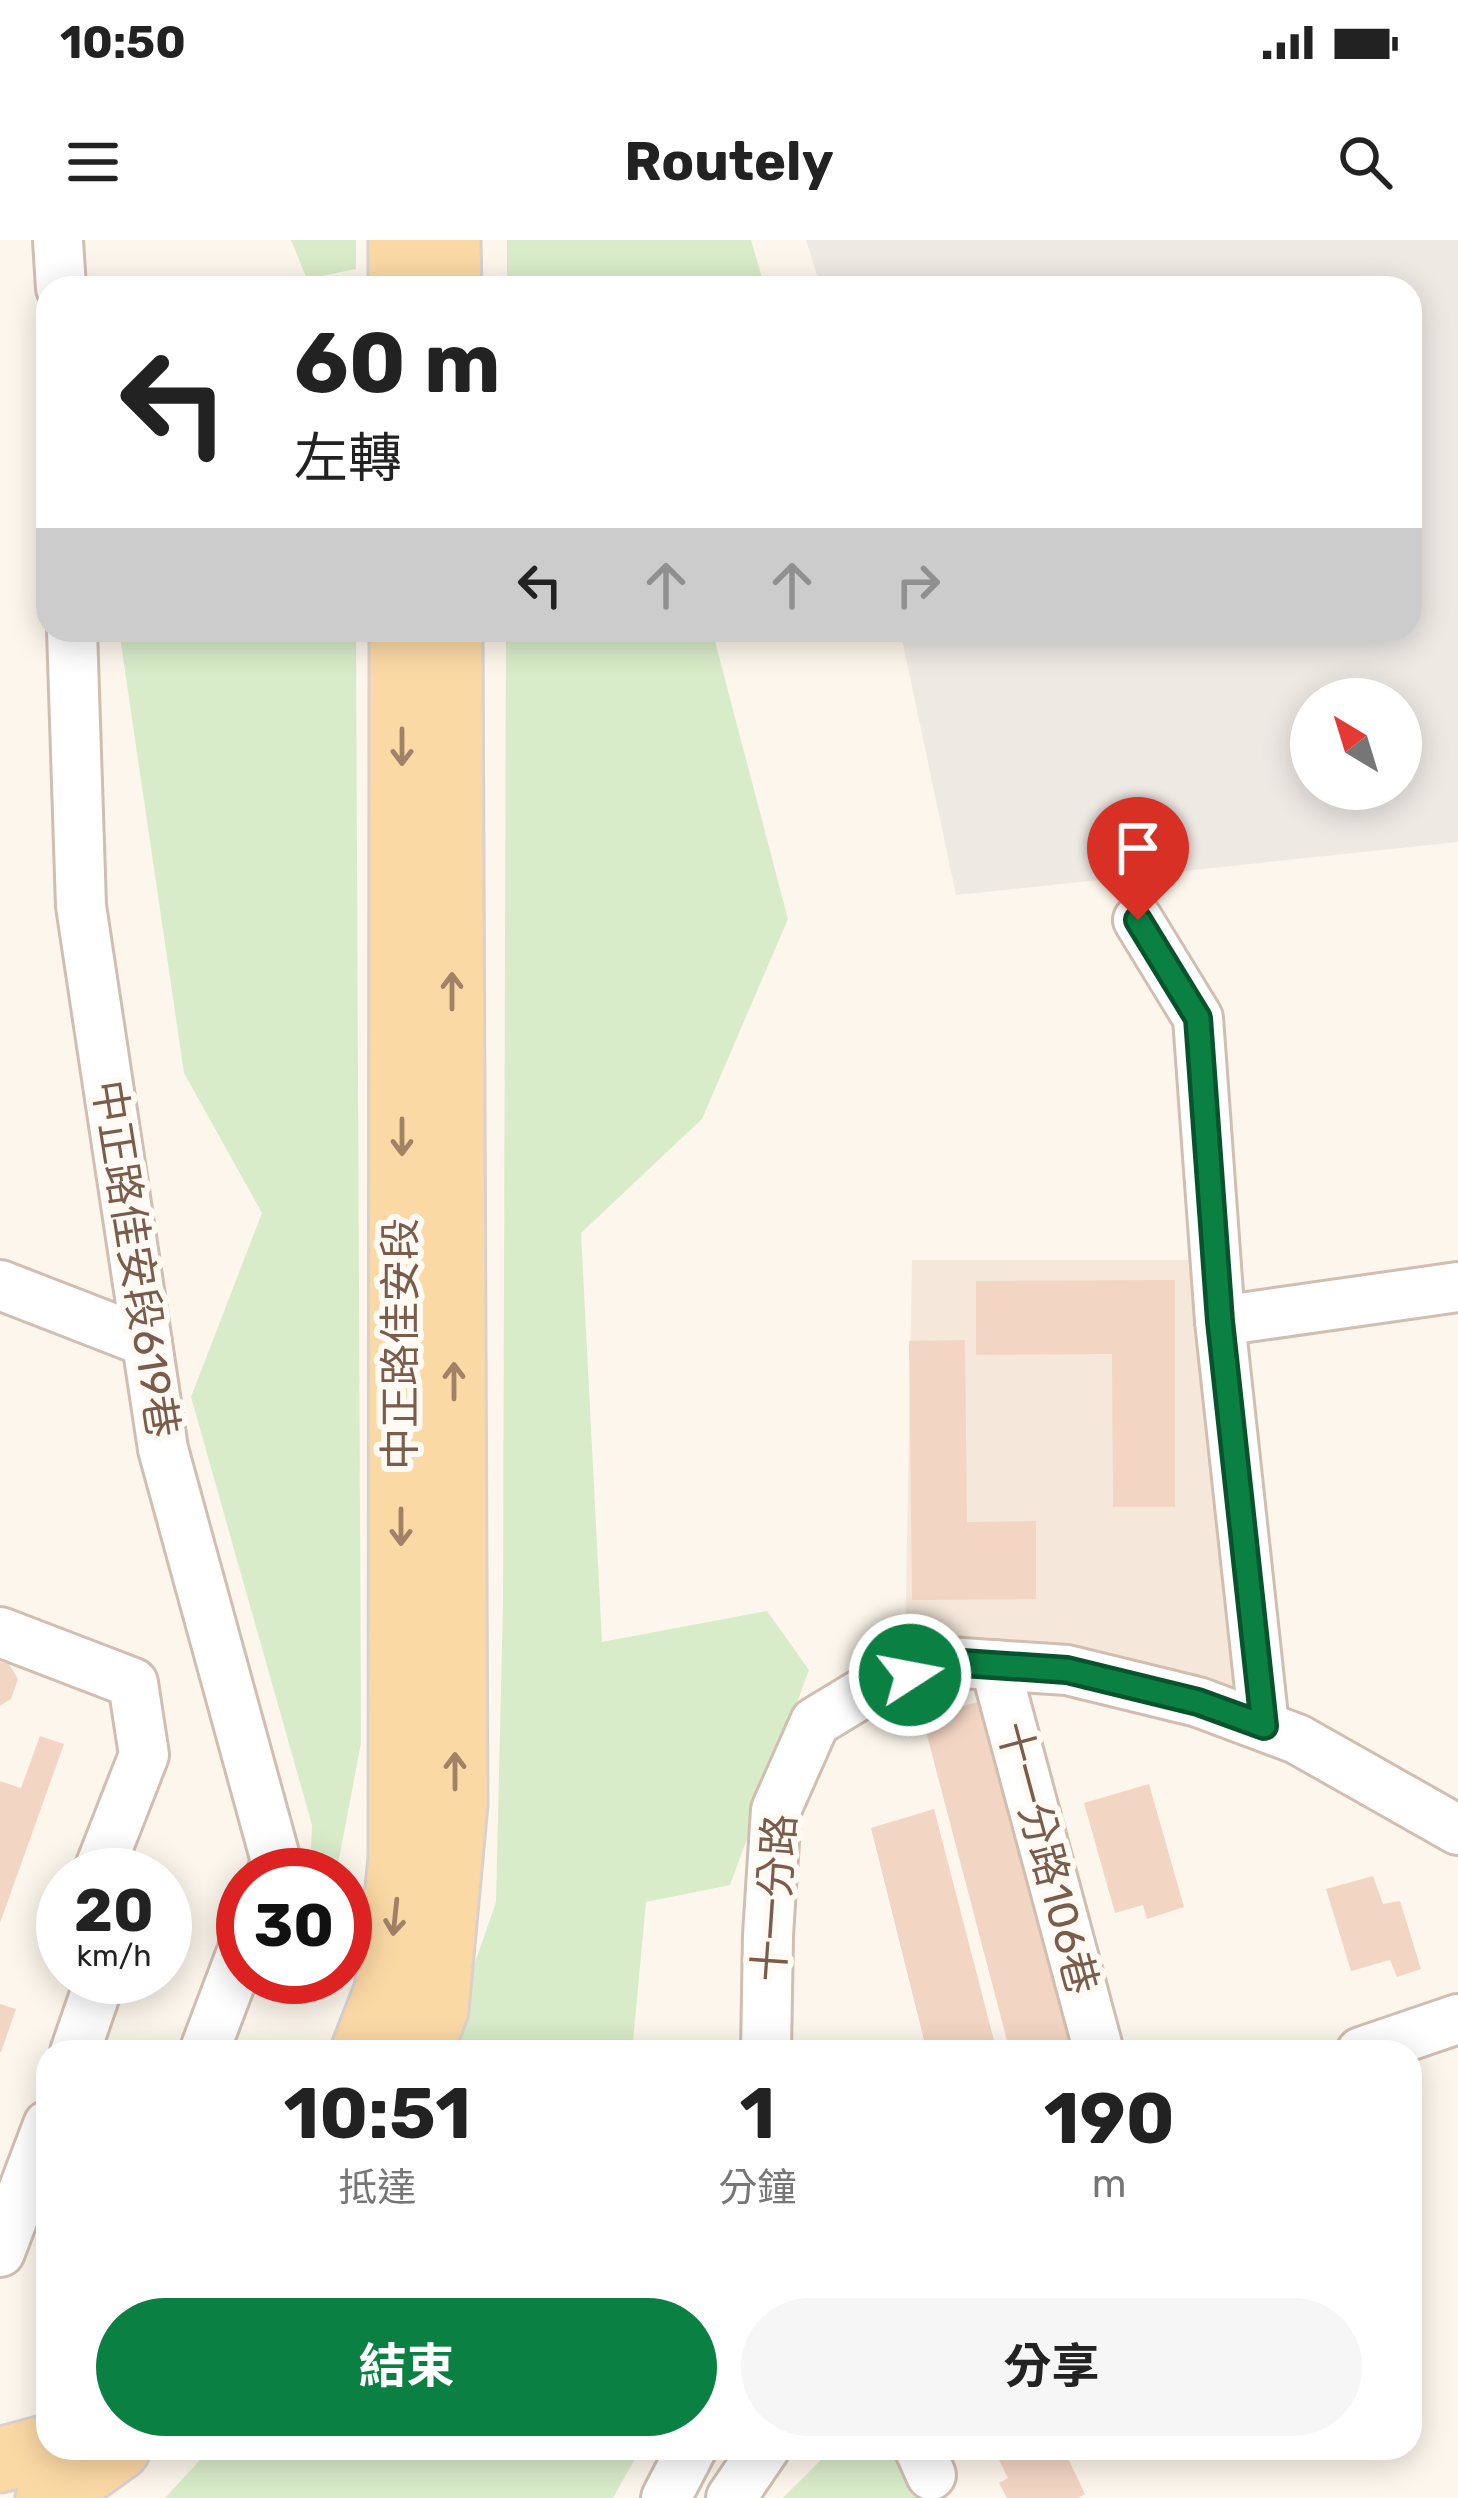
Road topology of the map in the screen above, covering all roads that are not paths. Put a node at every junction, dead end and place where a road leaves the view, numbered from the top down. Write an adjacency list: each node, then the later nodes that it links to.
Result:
1 (401, 240): 3 (main road)
2 (448, 240): 4 (main road)
3 (401, 276)
4 (448, 276)
5 (72, 642): 12 (street, 中正路佳安段619巷)
6 (402, 642): 24 (main road, 中正路佳安段, one-way to 24)
7 (450, 642): 25 (main road, 中正路佳安段, one-way to 7)
8 (1138, 920): 11 (street)
9 (0, 1285): 12 (street)
10 (1458, 1287): 11 (street)
11 (1220, 1321): 15 (street)
12 (147, 1342): 18 (street, 中正路佳安段619巷)
13 (0, 1632): 17 (street)
14 (995, 1665): 15 (street, 十一分路); 26 (street, 十一分路); 27 (street, 十一分路106巷)
15 (1264, 1726): 16 (street, 十一分路)
16 (1458, 1830)
17 (108, 1848)
18 (272, 1848)
19 (91, 2004): 22 (street)
20 (222, 2004): 23 (street)
21 (1458, 2019): 28 (street)
22 (78, 2040)
23 (209, 2040)
24 (368, 2040)
25 (424, 2040)
26 (766, 2040)
27 (1096, 2040)
28 (1396, 2040)
29 (36, 2157): 30 (street)
30 (0, 2252)
31 (36, 2451): 32 (main road)
32 (0, 2460)
33 (50, 2460): 37 (street)
34 (100, 2460): 37 (main road)
35 (686, 2460): 38 (street)
36 (757, 2460): 39 (street)
37 (44, 2498)
38 (666, 2498)
39 (731, 2498)

